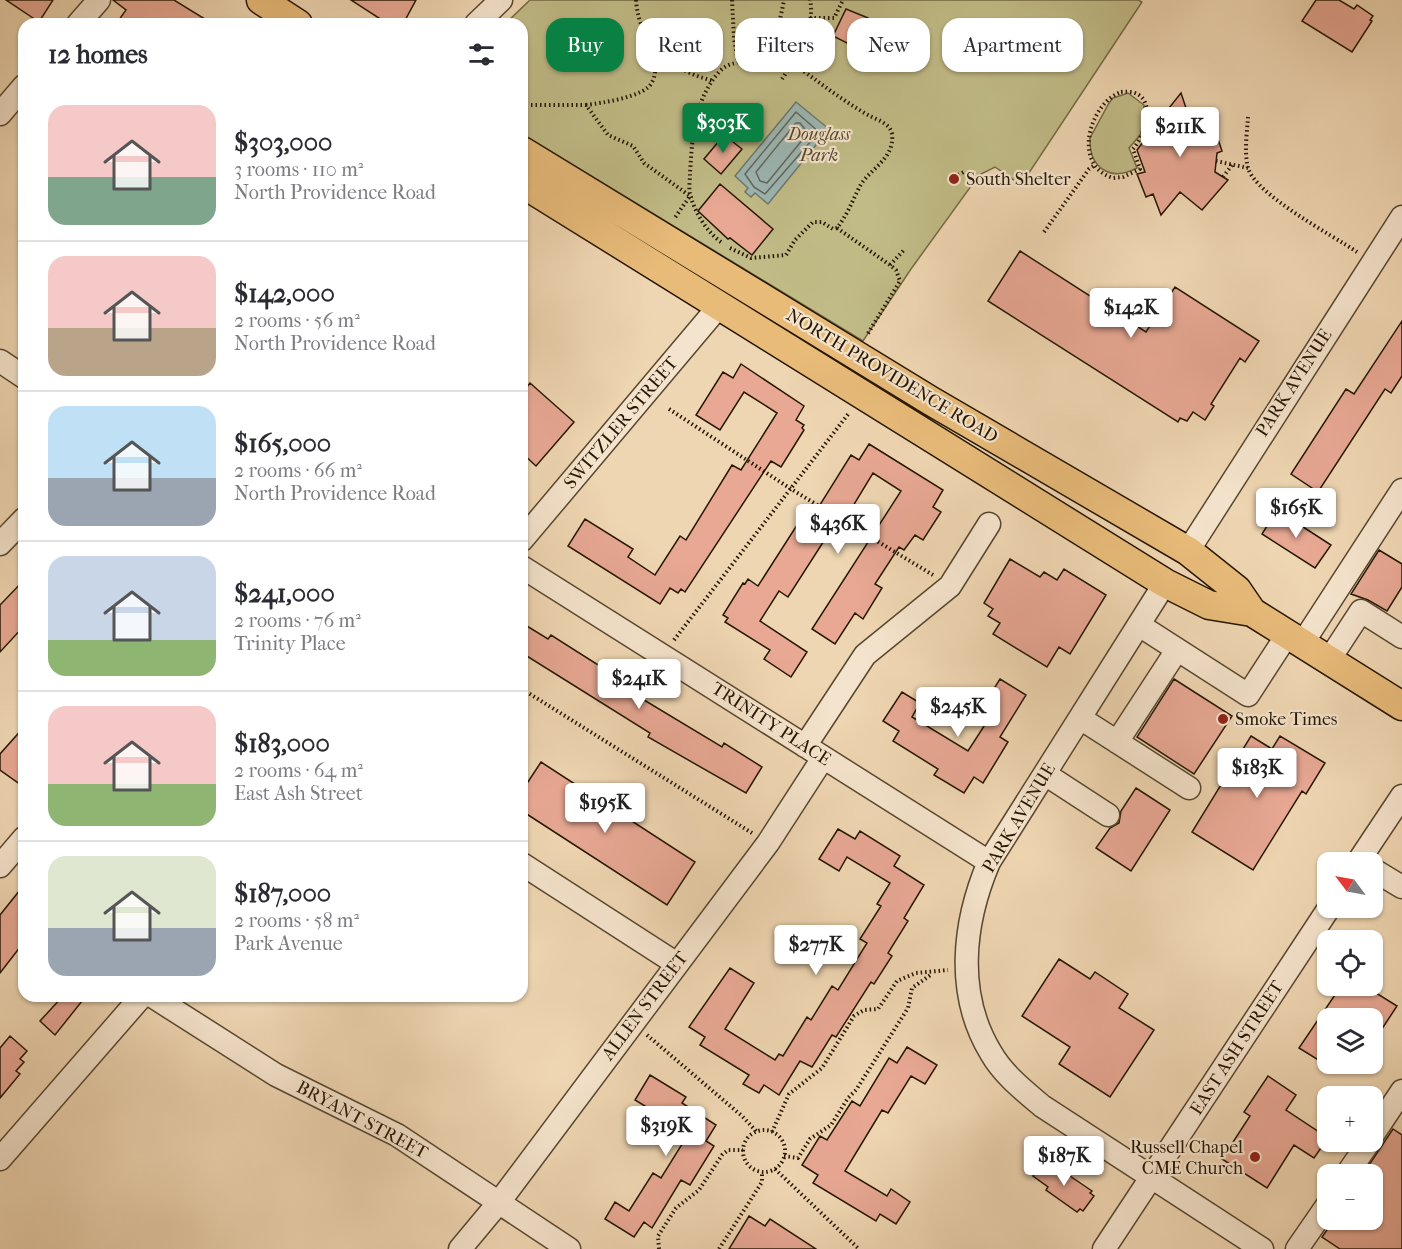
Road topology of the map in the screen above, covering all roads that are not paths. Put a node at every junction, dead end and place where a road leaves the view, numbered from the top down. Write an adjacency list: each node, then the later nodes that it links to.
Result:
1 (99, 0): 4 (street)
2 (261, 0): 5 (main road)
3 (501, 0): 6 (street)
4 (83, 18)
5 (289, 18)
6 (482, 18)
7 (18, 93): 8 (street)
8 (0, 114)
9 (528, 155): 19 (main road, NORTH PROVIDENCE ROAD)
10 (528, 187): 12 (main road, NORTH PROVIDENCE ROAD)
11 (1402, 217): 19 (street, PARK AVENUE)
12 (720, 305): 17 (main road, NORTH PROVIDENCE ROAD); 18 (street, SWITZLER STREET)
13 (0, 361): 14 (street)
14 (18, 373)
15 (1402, 490): 25 (street)
16 (989, 524): 31 (street, ALLEN STREET)
17 (1080, 530): 19 (main road); 21 (main road, NORTH PROVIDENCE ROAD)
18 (528, 533)
19 (1188, 551): 22 (main road, NORTH PROVIDENCE ROAD)
20 (528, 571): 31 (street, TRINITY PLACE)
21 (1165, 583): 22 (main road, NORTH PROVIDENCE ROAD); 23 (street, PARK AVENUE)
22 (1244, 601): 25 (main road, NORTH PROVIDENCE ROAD)
23 (1139, 625): 26 (street); 29 (street, PARK AVENUE)
24 (1402, 637): 27 (street)
25 (1294, 639): 26 (street); 27 (main road, NORTH PROVIDENCE ROAD)
26 (1177, 650): 30 (street)
27 (1329, 660): 28 (main road, NORTH PROVIDENCE ROAD)
28 (1399, 696)
29 (1080, 718): 30 (street); 32 (street, PARK AVENUE)
30 (1117, 742): 33 (street)
31 (814, 752): 38 (street, TRINITY PLACE); 44 (street, ALLEN STREET)
32 (1045, 774): 35 (street); 38 (street, PARK AVENUE)
33 (1189, 788)
34 (1402, 796): 37 (street)
35 (1108, 815)
36 (18, 845): 39 (street)
37 (1370, 852)
38 (989, 862): 50 (street, PARK AVENUE)
39 (0, 866)
40 (528, 868): 44 (street)
41 (1383, 876): 42 (street)
42 (1402, 887)
43 (1322, 918): 50 (street, EAST ASH STREET)
44 (677, 964): 51 (street, ALLEN STREET)
45 (137, 1002): 49 (street)
46 (161, 1002): 51 (street, BRYANT STREET)
47 (1402, 1091): 48 (street)
48 (1383, 1120)
49 (0, 1159)
50 (1153, 1178): 55 (street, EAST ASH STREET); 56 (street, PARK AVENUE)
51 (500, 1202): 53 (street, ALLEN STREET); 54 (street, BRYANT STREET)
52 (1317, 1220): 57 (street)
53 (460, 1249)
54 (569, 1249)
55 (1104, 1249)
56 (1262, 1249)
57 (1297, 1249)

